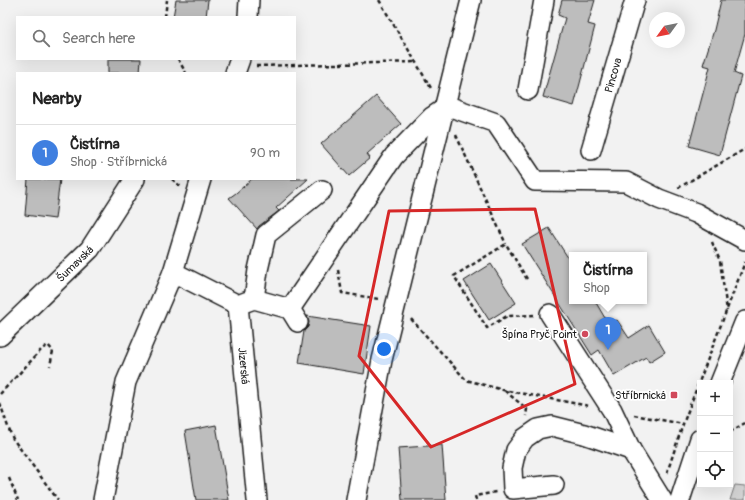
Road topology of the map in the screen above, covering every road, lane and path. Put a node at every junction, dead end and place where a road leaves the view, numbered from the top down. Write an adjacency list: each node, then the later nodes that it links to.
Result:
1 (167, 0): 7 (path)
2 (249, 0): 8 (street)
3 (379, 0): 10 (path)
4 (470, 0): 14 (street)
5 (544, 0): 13 (street)
6 (635, 0): 16 (street, Pincova)
7 (165, 16)
8 (248, 16)
9 (179, 60): 12 (path)
10 (416, 62): 11 (path); 14 (path)
11 (238, 66)
12 (185, 72)
13 (528, 90)
14 (444, 107): 20 (street); 23 (street); 24 (path); 29 (street)
15 (745, 149): 20 (path)
16 (591, 150)
17 (134, 180): 33 (street, Šumavská)
18 (201, 180): 26 (street)
19 (322, 190): 28 (street, Jizerská)
20 (659, 199): 21 (street)
21 (745, 240)
22 (712, 242): 30 (path)
23 (334, 244): 28 (street); 29 (path)
24 (506, 244): 27 (path); 31 (path)
25 (745, 262): 30 (path)
26 (172, 272): 28 (street); 53 (street)
27 (527, 279)
28 (246, 302): 54 (street, Jizerská)
29 (396, 302): 36 (path); 55 (street)
30 (727, 311): 42 (path)
31 (550, 314): 46 (street)
32 (745, 320): 35 (street)
33 (0, 336)
34 (50, 366): 37 (path)
35 (721, 380)
36 (503, 390): 39 (path); 44 (path)
37 (0, 394)
38 (0, 403): 52 (path)
39 (591, 406)
40 (633, 414): 42 (path)
41 (745, 423): 43 (path)
42 (683, 424): 47 (path)
43 (733, 430)
44 (525, 438): 46 (street); 49 (street)
45 (697, 449): 58 (street)
46 (632, 450): 57 (street)
47 (666, 474)
48 (9, 478): 51 (path)
49 (554, 485)
50 (475, 496): 56 (path)
51 (18, 500)
52 (58, 500)
53 (103, 500)
54 (257, 500)
55 (356, 500)
56 (476, 500)
57 (662, 500)
58 (680, 500)

